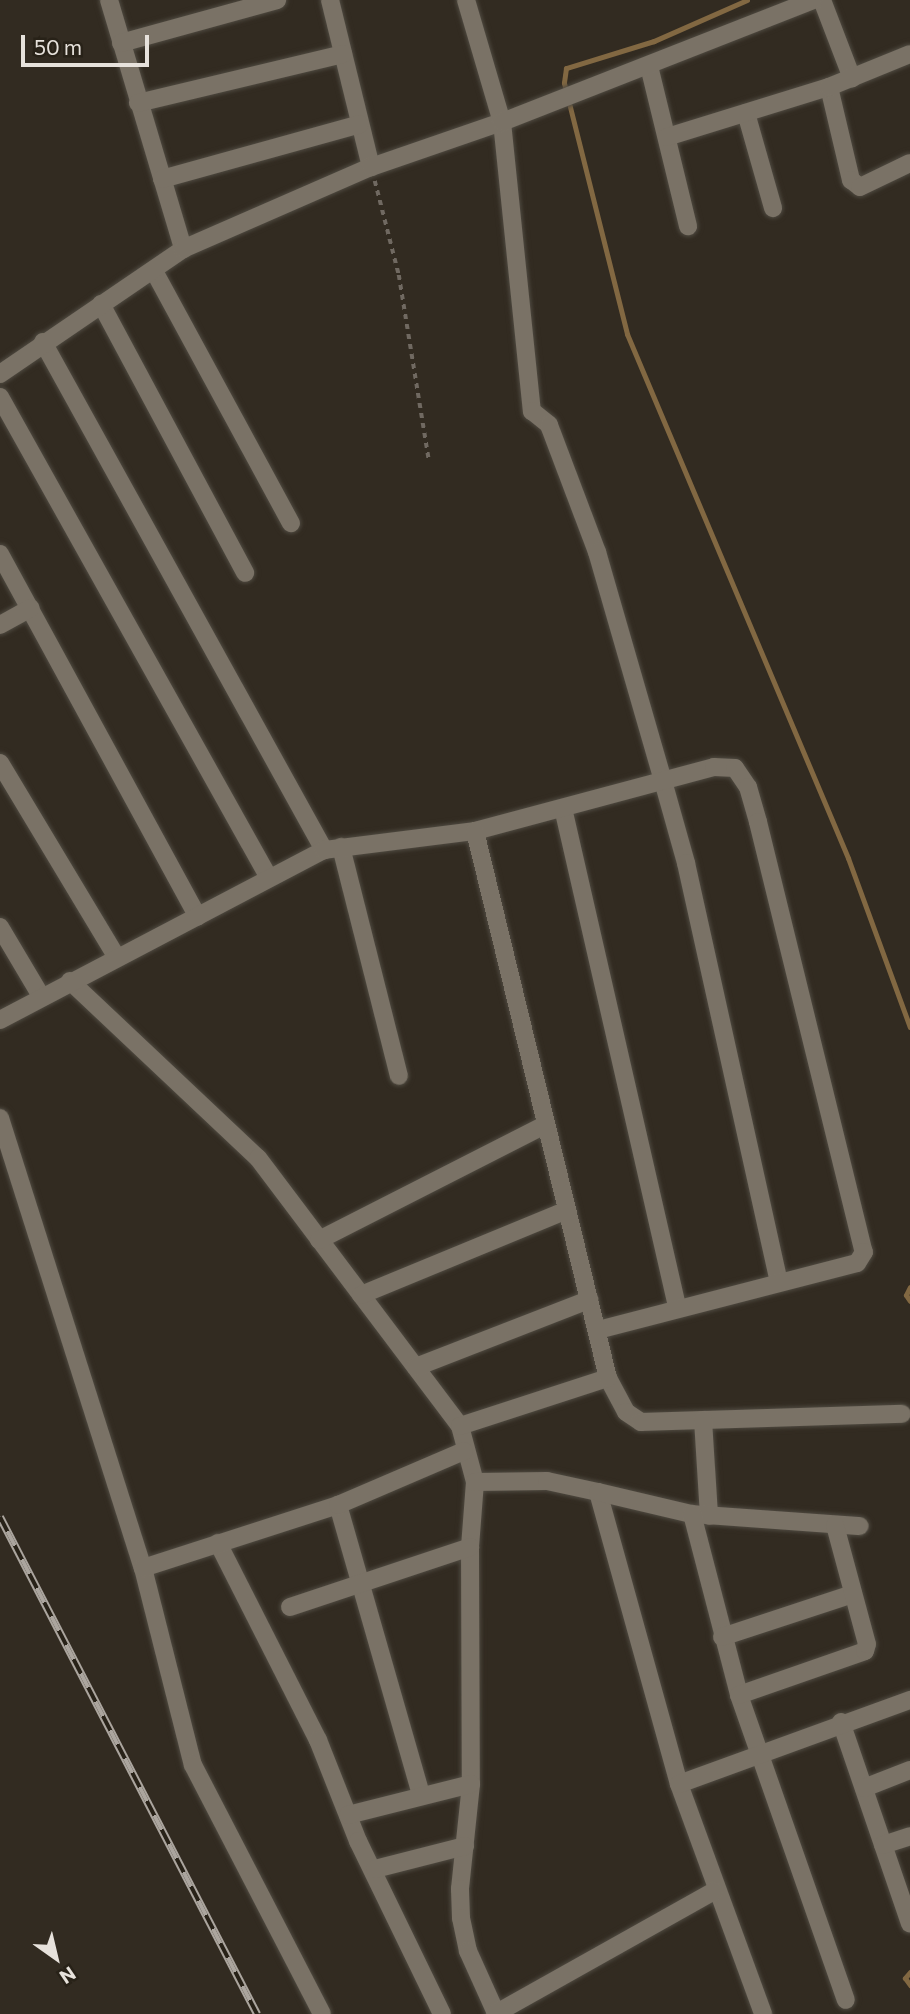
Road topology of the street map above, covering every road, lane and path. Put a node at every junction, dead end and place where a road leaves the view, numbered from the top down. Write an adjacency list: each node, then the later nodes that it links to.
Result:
1 (109, 0): 7 (street)
2 (277, 0): 7 (street)
3 (330, 0): 8 (street)
4 (466, 0): 15 (street)
5 (813, 0): 10 (street)
6 (822, 0): 11 (street)
7 (121, 43): 13 (street)
8 (343, 54): 13 (street); 16 (street)
9 (910, 54): 11 (street)
10 (649, 66): 15 (street); 17 (street)
11 (852, 78): 12 (street)
12 (829, 88): 14 (street); 18 (street)
13 (138, 103): 20 (street)
14 (746, 113): 17 (street); 21 (street)
15 (502, 122): 19 (street); 36 (street)
16 (360, 124): 19 (street); 20 (street)
17 (667, 137): 22 (street)
18 (910, 163)
19 (371, 167): 23 (street); 29 (path)
20 (162, 179): 23 (street)
21 (773, 208)
22 (688, 226)
23 (183, 249): 24 (street)
24 (154, 271): 25 (street); 30 (street)
25 (102, 304): 26 (street); 32 (street)
26 (43, 342): 27 (street); 39 (street)
27 (0, 374)
28 (0, 397): 40 (street)
29 (429, 461)
30 (291, 523)
31 (0, 554): 33 (street)
32 (245, 573)
33 (32, 608): 34 (street); 41 (street)
34 (0, 625)
35 (0, 762): 43 (street)
36 (663, 781): 37 (street); 52 (street); 52 (street)
37 (563, 808): 38 (street); 55 (street)
38 (475, 831): 39 (street); 49 (street)
39 (332, 848): 40 (street); 47 (street)
40 (269, 878): 41 (street)
41 (198, 917): 43 (street)
42 (0, 927): 45 (street)
43 (117, 958): 44 (street)
44 (70, 981): 45 (street); 51 (street)
45 (41, 996): 46 (street)
46 (0, 1020)
47 (398, 1076)
48 (0, 1118): 71 (street)
49 (545, 1125): 50 (street); 51 (street)
50 (567, 1210): 53 (street); 54 (street)
51 (319, 1240): 53 (street)
52 (779, 1282): 55 (street)
53 (361, 1295): 57 (street)
54 (589, 1300): 56 (street); 57 (street)
55 (677, 1306): 56 (street)
56 (597, 1330): 58 (street)
57 (415, 1367): 61 (street)
58 (608, 1378): 60 (street); 61 (street)
59 (902, 1414): 60 (street)
60 (703, 1420): 66 (street)
61 (460, 1426): 62 (street)
62 (464, 1451): 63 (street); 65 (street)
63 (475, 1482): 64 (street); 70 (street)
64 (598, 1492): 66 (street); 82 (street)
65 (338, 1506): 69 (street); 72 (street)
66 (701, 1515): 67 (street); 75 (street)
67 (835, 1525): 68 (street); 73 (street)
68 (860, 1526)
69 (218, 1543): 71 (street); 85 (street)
70 (470, 1547): 72 (street); 81 (street)
71 (143, 1568): 94 (street)
72 (361, 1583): 74 (street); 84 (street)
73 (853, 1594): 75 (street); 76 (street)
74 (290, 1607)
75 (722, 1637): 76 (street)
76 (738, 1695): 79 (street)
77 (910, 1700): 78 (street)
78 (841, 1722): 79 (street); 83 (street)
79 (759, 1752): 82 (street); 93 (street)
80 (910, 1770): 83 (street)
81 (471, 1784): 84 (street); 88 (street)
82 (679, 1784): 90 (street)
83 (864, 1788): 87 (street)
84 (421, 1795): 85 (street)
85 (348, 1815): 89 (street)
86 (910, 1836): 87 (street)
87 (883, 1845): 91 (street)
88 (465, 1846): 89 (street); 96 (street)
89 (375, 1869): 95 (street)
90 (715, 1891): 96 (street); 97 (street)
91 (907, 1903): 92 (street)
92 (910, 1923)
93 (846, 2000)
94 (322, 2014)
95 (442, 2014)
96 (496, 2014)
97 (763, 2014)

